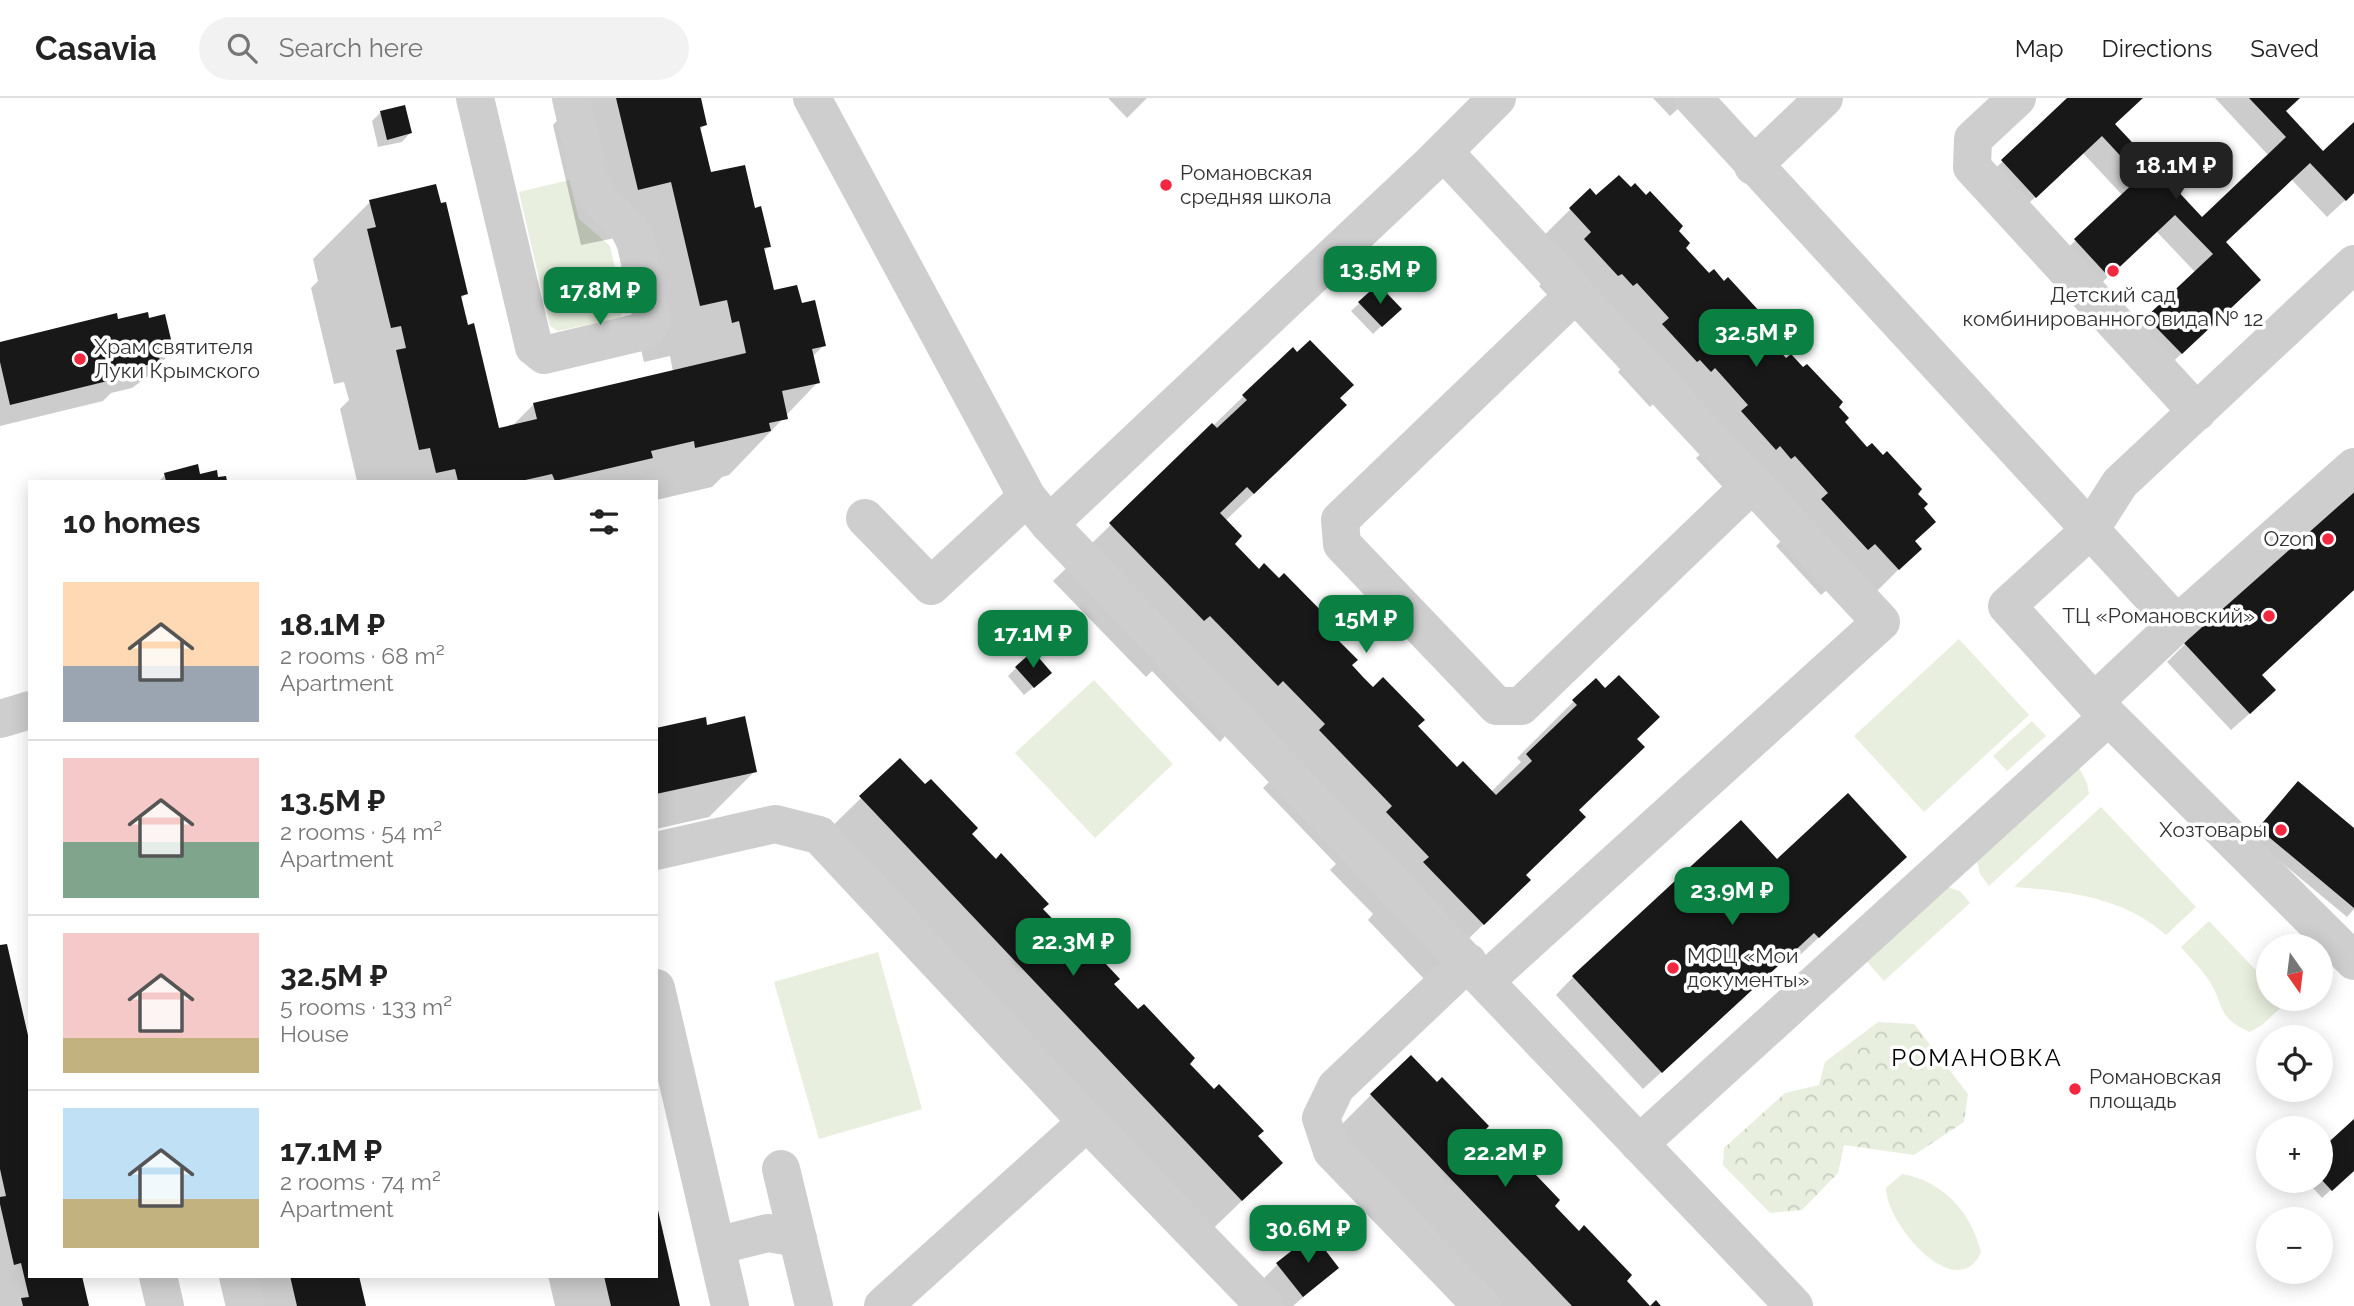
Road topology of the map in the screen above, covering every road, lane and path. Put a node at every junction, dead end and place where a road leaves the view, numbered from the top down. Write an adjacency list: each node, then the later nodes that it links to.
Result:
1 (475, 98): 2 (street)
2 (571, 98)
3 (812, 98): 15 (street)
4 (1497, 98): 8 (street)
5 (1693, 98): 9 (street)
6 (1824, 98): 9 (street)
7 (2017, 98): 12 (street)
8 (1444, 152): 11 (street); 15 (street)
9 (1753, 166): 17 (street)
10 (2354, 264): 12 (street)
11 (1575, 293): 14 (street); 14 (street)
12 (2197, 412): 17 (street)
13 (2354, 467): 18 (street)
14 (1752, 484): 24 (street)
15 (1038, 511): 16 (street); 24 (street)
16 (865, 518)
17 (2090, 530): 18 (street); 19 (street)
18 (2177, 624): 19 (street)
19 (2101, 709): 23 (street); 27 (street)
20 (28, 711): 21 (street)
21 (0, 719)
22 (658, 851): 26 (street)
23 (2353, 957)
24 (1477, 971): 27 (street); 39 (street)
25 (658, 997): 30 (street)
26 (1087, 1122): 37 (street); 38 (street)
27 (1639, 1144): 40 (street)
28 (781, 1169): 29 (street)
29 (798, 1238): 30 (street); 36 (street)
30 (716, 1246): 35 (street)
31 (158, 1278): 33 (street)
32 (238, 1278): 34 (street)
33 (164, 1306)
34 (245, 1306)
35 (730, 1306)
36 (814, 1306)
37 (884, 1306)
38 (1265, 1306)
39 (1482, 1306)
40 (1794, 1306)

